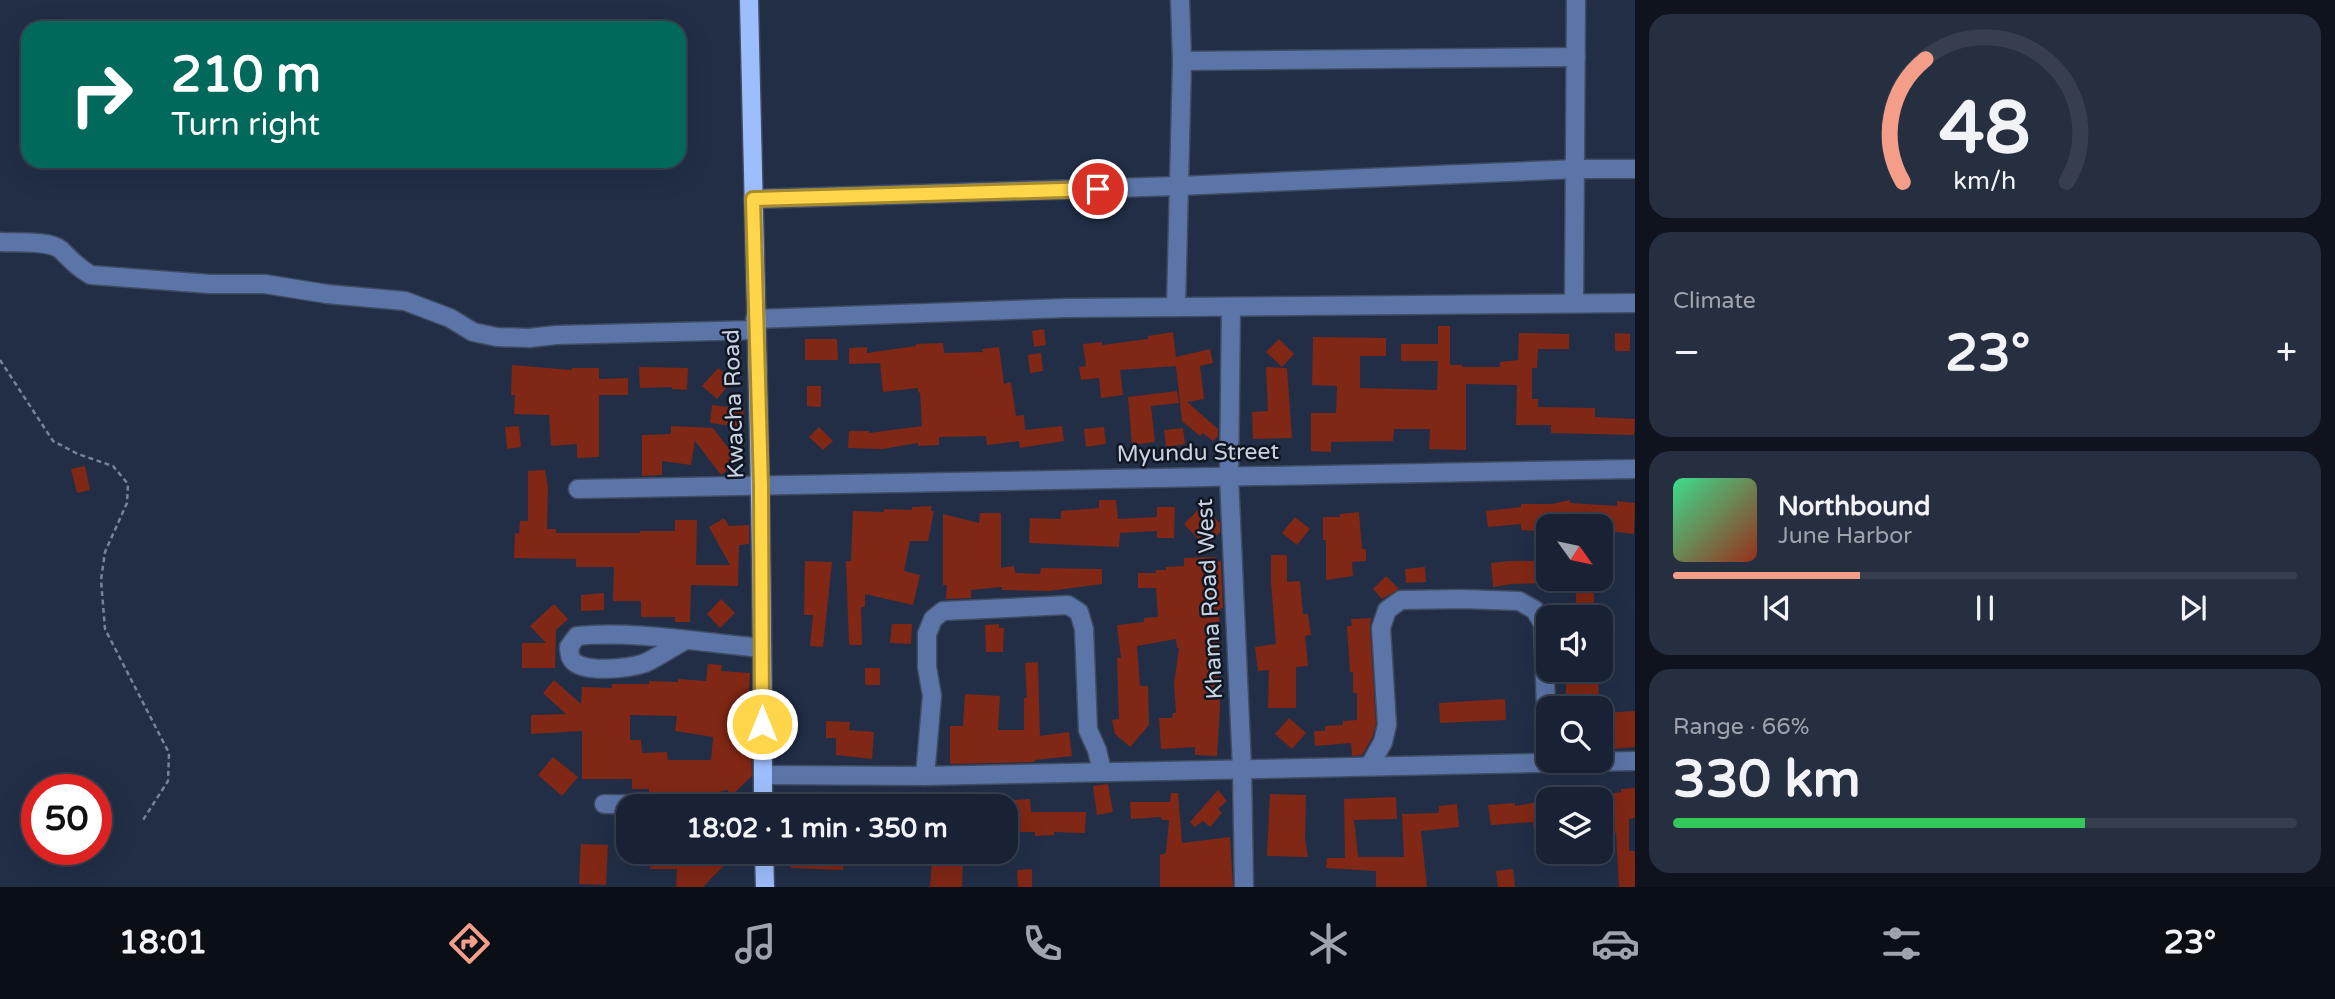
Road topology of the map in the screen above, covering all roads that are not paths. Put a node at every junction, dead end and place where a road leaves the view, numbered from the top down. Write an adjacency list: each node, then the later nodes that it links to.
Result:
1 (749, 0): 9 (main road, Kwacha Road)
2 (1180, 0): 5 (street)
3 (1576, 0): 4 (street)
4 (1576, 57): 5 (street); 6 (street)
5 (1182, 61): 8 (street)
6 (1577, 169): 7 (street); 8 (street); 11 (street)
7 (1635, 169)
8 (1178, 186): 9 (street); 13 (street)
9 (753, 199): 15 (main road, Kwacha Road)
10 (0, 242): 15 (street)
11 (1574, 303): 12 (street); 14 (street)
12 (1635, 303)
13 (1176, 307): 14 (street); 15 (street)
14 (1231, 308): 17 (street, Khama Road West)
15 (755, 324): 18 (main road, Kwacha Road)
16 (1635, 469): 17 (street, Myundu Street)
17 (1228, 477): 18 (street, Myundu Street); 27 (street, Khama Road West)
18 (761, 486): 19 (street, Myundu Street); 21 (main road, Kwacha Road)
19 (578, 489)
20 (684, 641): 20 (street); 21 (street)
21 (762, 648): 29 (main road, Kwacha Road)
22 (1546, 696): 26 (street)
23 (1635, 761): 24 (street)
24 (1613, 762)
25 (1536, 764): 26 (street)
26 (1370, 765): 27 (street)
27 (1242, 768): 28 (street); 36 (street, Khama Road West)
28 (1102, 771): 30 (street); 30 (street)
29 (763, 775): 30 (street); 31 (main road, Kwacha Road)
30 (925, 776)
31 (763, 794)
32 (604, 804): 33 (street)
33 (616, 804)
34 (764, 864): 35 (main road)
35 (765, 887)
36 (1244, 887)

